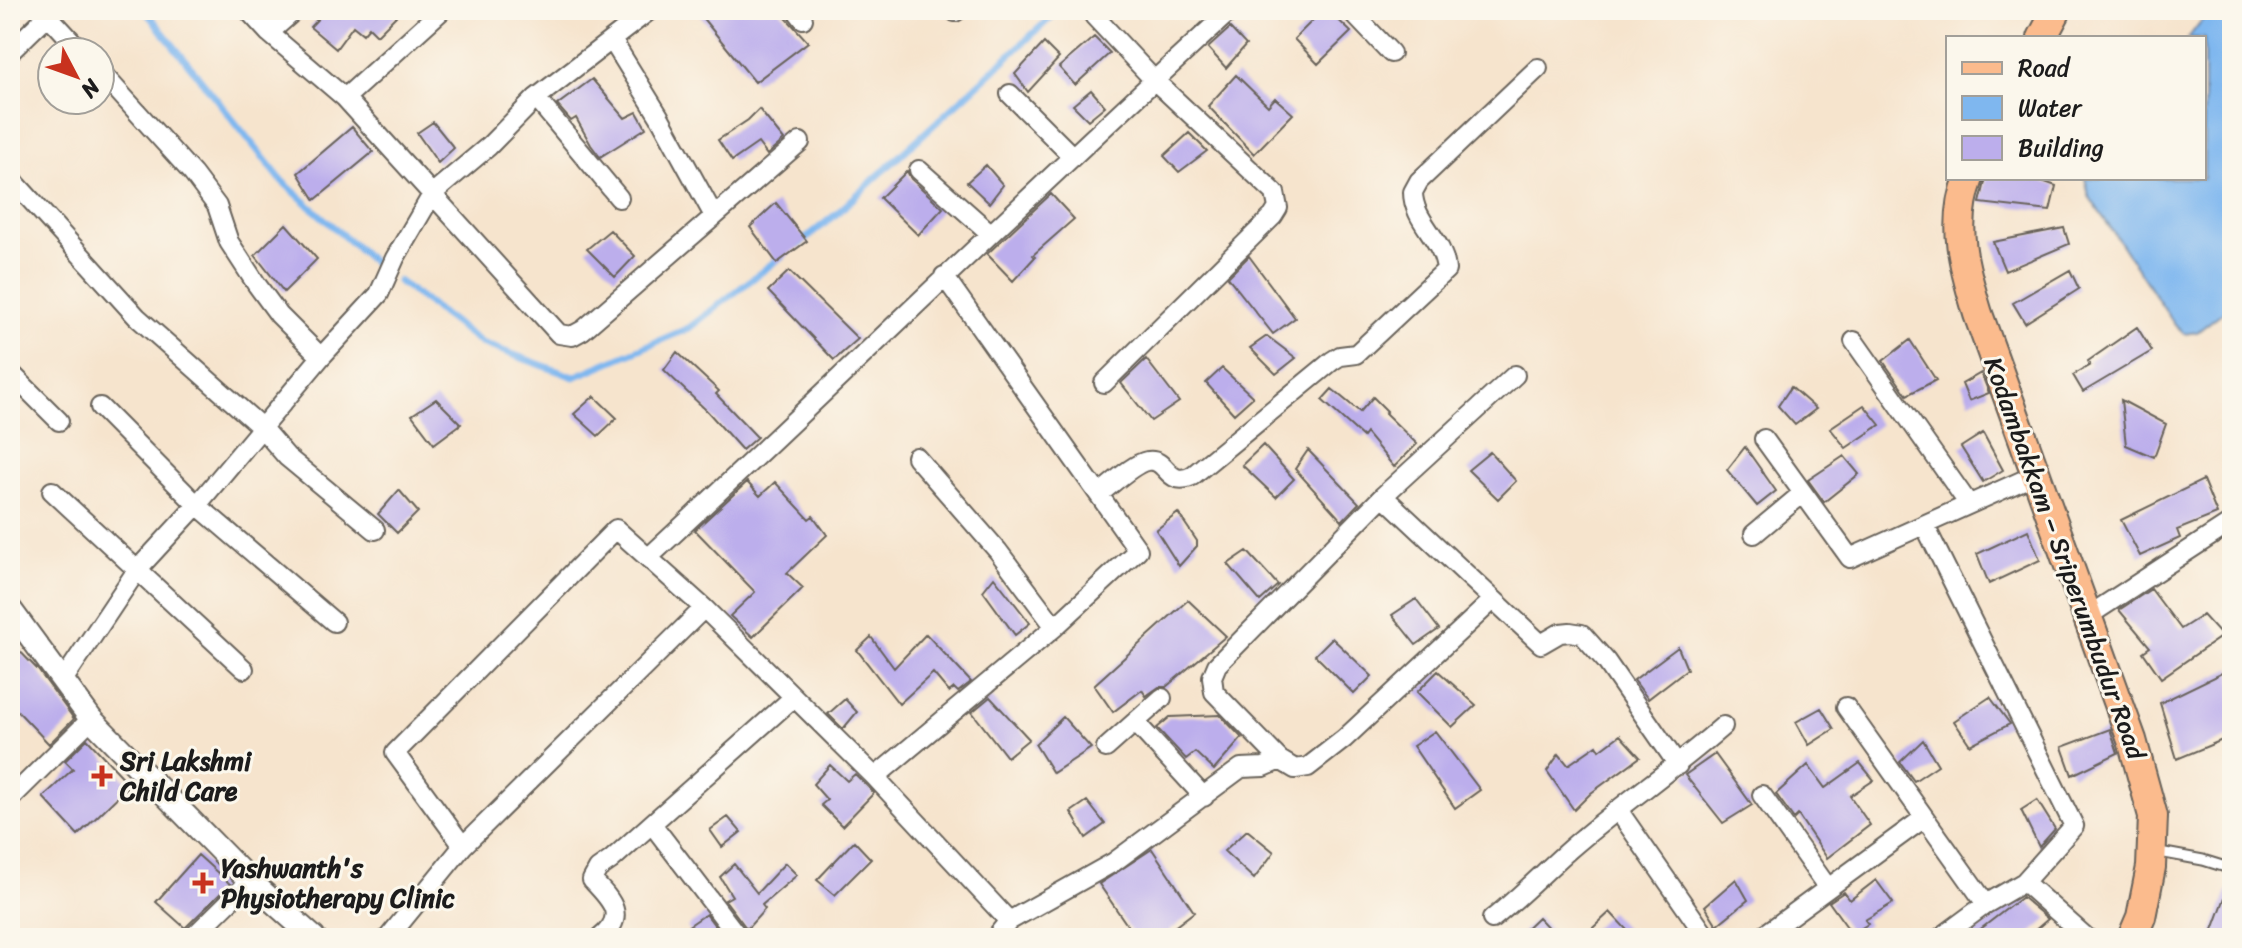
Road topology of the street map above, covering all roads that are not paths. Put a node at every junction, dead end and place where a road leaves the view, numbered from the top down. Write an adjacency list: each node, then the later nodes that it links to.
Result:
1 (248, 10): 10 (street)
2 (295, 10): 10 (street)
3 (442, 10): 20 (street)
4 (650, 10): 13 (street)
5 (1231, 10): 17 (street)
6 (1350, 10): 15 (street)
7 (2057, 10): 12 (main road)
8 (45, 12): 11 (street); 14 (street)
9 (1094, 16): 17 (street)
10 (269, 33): 20 (street)
11 (67, 36)
12 (2043, 36)
13 (612, 40): 21 (street); 29 (street)
14 (10, 52)
15 (1391, 53)
16 (1538, 68): 45 (street)
17 (1154, 80): 23 (street); 36 (street)
18 (116, 89): 33 (street)
19 (1010, 94): 23 (street)
20 (345, 98): 27 (street)
21 (536, 98): 27 (street); 28 (street)
22 (800, 142): 29 (street)
23 (1072, 156): 30 (street)
24 (919, 170): 30 (street)
25 (10, 177): 39 (street)
26 (1969, 180): 42 (main road, Kodambakkam – Sriperumbudur Road)
27 (433, 193): 29 (street); 33 (street)
28 (619, 198)
29 (714, 216)
30 (990, 233): 31 (street)
31 (944, 276): 45 (street); 53 (street)
32 (1854, 341): 47 (street)
33 (321, 357): 39 (street)
34 (10, 372): 38 (street)
35 (1515, 375): 46 (street)
36 (1104, 383)
37 (100, 407): 48 (street)
38 (59, 421)
39 (261, 427): 48 (street); 51 (street)
40 (1764, 439): 44 (street)
41 (916, 457): 60 (street)
42 (2037, 474): 47 (street); 58 (main road, Kodambakkam – Sriperumbudur Road)
43 (52, 491): 54 (street)
44 (1803, 493): 50 (street); 52 (street)
45 (1099, 494): 60 (street)
46 (1383, 496): 55 (street); 70 (street)
47 (1968, 503): 50 (street)
48 (197, 505): 54 (street); 59 (street)
49 (2232, 522): 58 (street)
50 (1925, 526): 83 (street)
51 (375, 530)
52 (1754, 534)
53 (649, 557): 56 (street); 79 (street)
54 (137, 570): 61 (street); 62 (street)
55 (1493, 600): 70 (street); 71 (street)
56 (704, 608): 63 (street); 79 (street)
57 (10, 609): 62 (street)
58 (2088, 616): 80 (main road, Kodambakkam – Sriperumbudur Road)
59 (334, 622)
60 (1055, 627): 72 (street)
61 (244, 669)
62 (64, 679): 66 (street)
63 (794, 697): 72 (street); 78 (street)
64 (1162, 698): 67 (street)
65 (1846, 707): 77 (street)
66 (91, 719): 75 (street); 82 (street)
67 (1135, 722): 69 (street); 74 (street)
68 (1723, 726): 71 (street)
69 (1106, 748)
70 (1280, 760): 74 (street)
71 (1678, 765): 76 (street)
72 (875, 777): 87 (street)
73 (1762, 795): 84 (street)
74 (1204, 797): 87 (street)
75 (10, 799)
76 (1618, 810): 86 (street); 94 (street)
77 (1924, 818): 84 (street); 85 (street)
78 (652, 824): 91 (street); 92 (street)
79 (463, 846): 90 (street)
80 (2152, 851): 81 (lane); 98 (main road, Kodambakkam – Sriperumbudur Road)
81 (2232, 869)
82 (250, 881): 88 (street); 89 (street)
83 (2024, 882): 85 (street); 97 (street)
84 (1828, 888): 95 (street)
85 (1986, 904): 96 (street)
86 (1492, 919)
87 (1009, 921): 93 (street)
88 (192, 938)
89 (314, 938)
90 (388, 938)
91 (600, 938)
92 (739, 938)
93 (995, 938)
94 (1707, 938)
95 (1760, 938)
96 (1940, 938)
97 (2087, 938)
98 (2132, 938)

